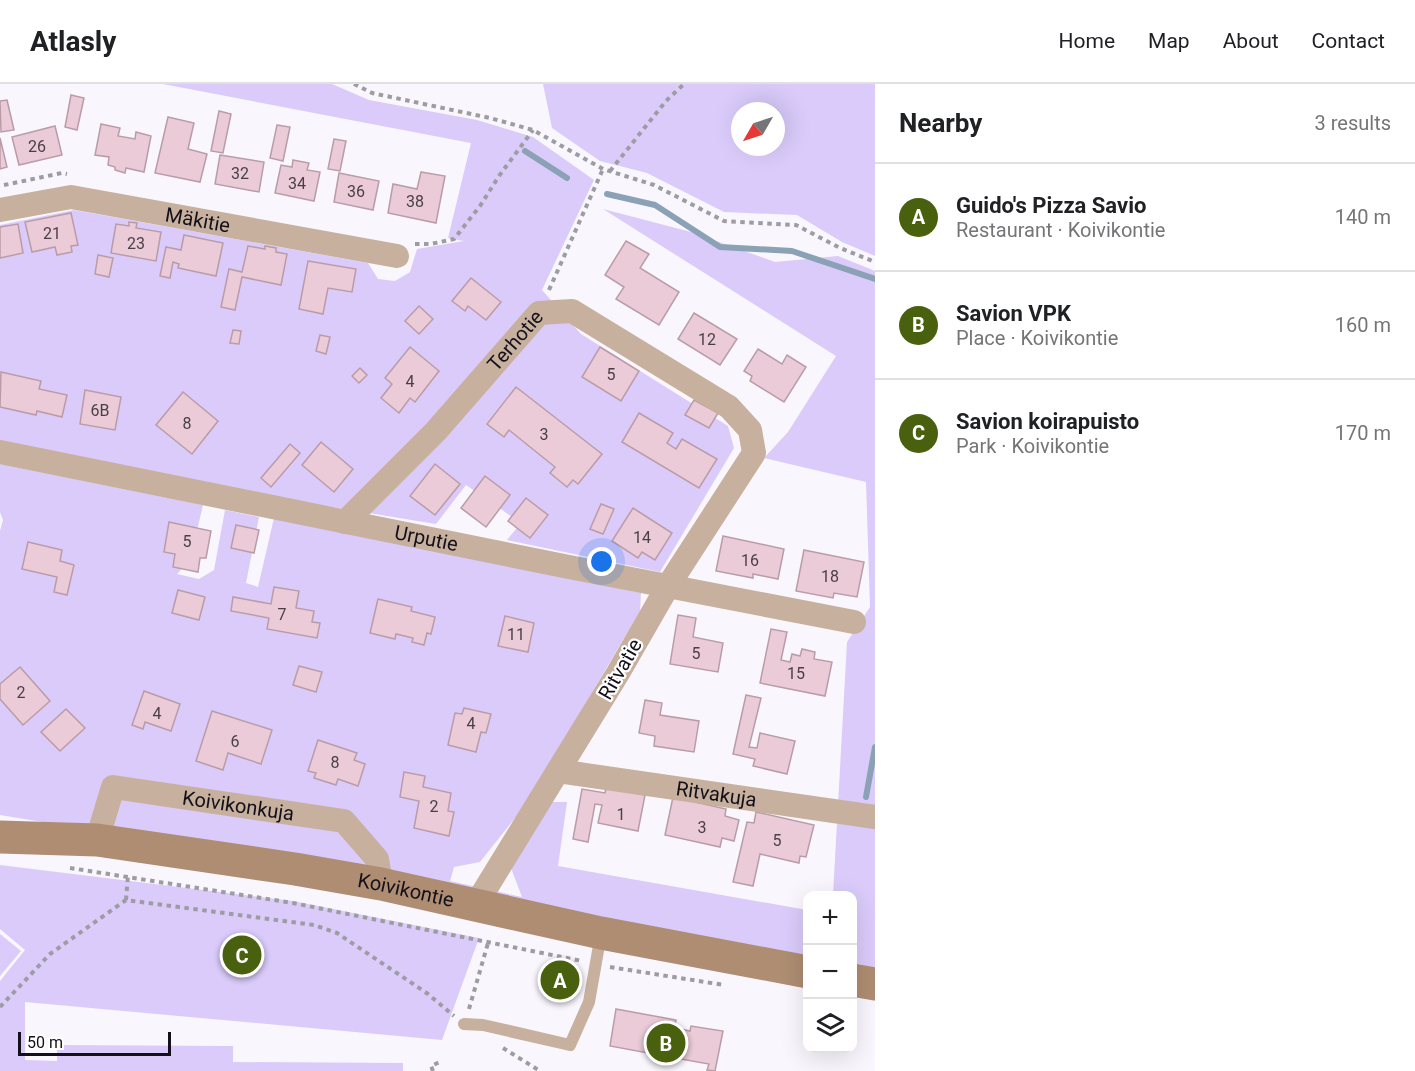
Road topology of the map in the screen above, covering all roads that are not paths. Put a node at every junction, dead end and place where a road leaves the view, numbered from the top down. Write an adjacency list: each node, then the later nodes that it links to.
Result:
1 (0, 210): 2 (street, Mäkitie)
2 (404, 250)
3 (750, 430): 5 (street, Terhotie); 6 (street, Ritvatie)
4 (0, 452): 5 (street, Urputie)
5 (345, 522): 6 (street, Urputie)
6 (668, 586): 7 (street, Urputie); 8 (street, Ritvatie)
7 (854, 622)
8 (558, 771): 9 (street, Ritvakuja); 13 (street, Ritvatie)
9 (875, 817)
10 (0, 837): 11 (main road, Koivikontie)
11 (97, 840): 12 (main road, Koivikontie); 12 (street, Koivikonkuja)
12 (381, 884): 13 (main road, Koivikontie)
13 (476, 906): 14 (main road, Koivikontie)
14 (598, 949): 15 (main road, Koivikontie); 18 (lane)
15 (803, 972)
16 (857, 981): 17 (main road)
17 (875, 984)
18 (464, 1024)

